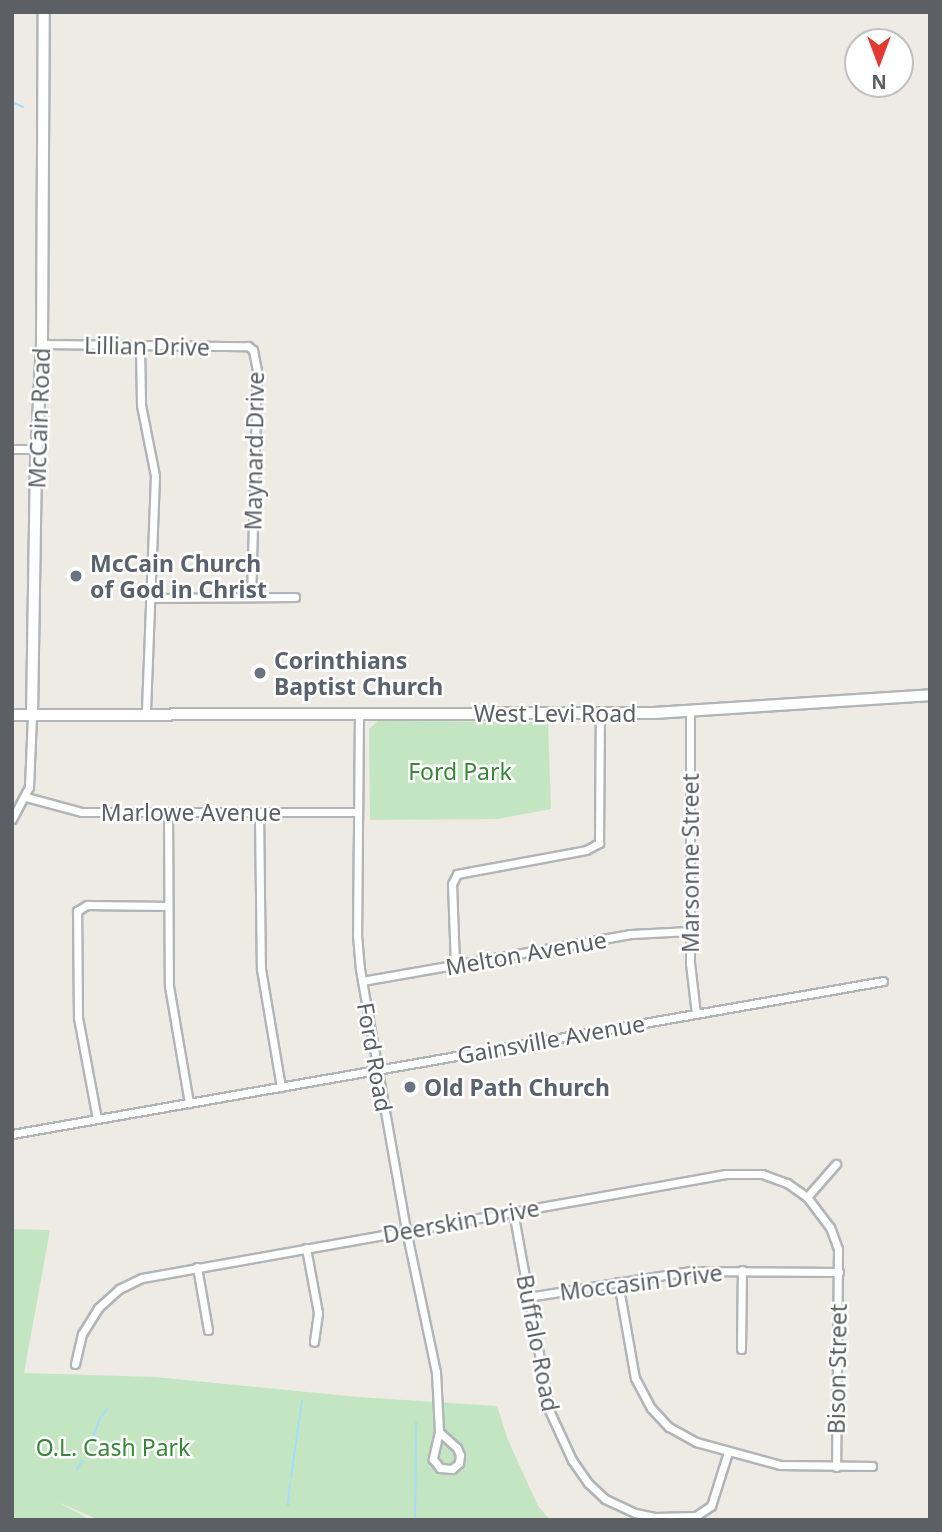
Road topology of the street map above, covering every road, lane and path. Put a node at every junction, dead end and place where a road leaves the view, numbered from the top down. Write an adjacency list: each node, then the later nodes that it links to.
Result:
1 (44, 12): 2 (street, McCain Road)
2 (42, 344): 3 (street, Lillian Drive); 6 (street, McCain Road)
3 (140, 346): 4 (street, Lillian Drive); 9 (street)
4 (251, 348): 7 (street, Maynard Drive)
5 (12, 449): 6 (street)
6 (37, 449): 16 (street, McCain Road)
7 (251, 597): 8 (street); 9 (street)
8 (295, 597)
9 (152, 598): 12 (street)
10 (930, 695): 11 (street, West Levi Road)
11 (690, 712): 14 (street, West Levi Road); 23 (street, Marsonne Street)
12 (146, 714): 13 (street, West Levi Road); 16 (street, West Levi Road)
13 (359, 714): 14 (street, West Levi Road); 20 (street, Ford Road)
14 (600, 714): 24 (street)
15 (12, 715): 16 (street, West Levi Road)
16 (33, 715): 17 (street, McCain Road)
17 (26, 797): 18 (street, Marlowe Avenue); 21 (street, McCain Road)
18 (168, 812): 19 (street, Marlowe Avenue); 22 (street)
19 (259, 812): 20 (street, Marlowe Avenue); 29 (street)
20 (358, 812): 25 (street, Ford Road)
21 (12, 819)
22 (168, 906): 30 (street); 31 (street)
23 (690, 931): 24 (street, Melton Avenue); 27 (street, Marsonne Street)
24 (455, 965): 25 (street, Melton Avenue)
25 (362, 981): 28 (street, Ford Road)
26 (883, 981): 27 (street, Gainsville Avenue)
27 (696, 1014): 28 (street, Gainsville Avenue)
28 (378, 1070): 29 (street, Gainsville Avenue); 36 (street, Ford Road)
29 (281, 1087): 30 (street, Gainsville Avenue)
30 (189, 1103): 31 (street, Gainsville Avenue)
31 (97, 1119): 32 (street, Gainsville Avenue)
32 (12, 1134)
33 (836, 1164): 34 (street)
34 (807, 1197): 35 (street, Deerskin Drive); 40 (street, Deerskin Drive)
35 (513, 1211): 36 (street, Deerskin Drive); 42 (street, Buffalo Road)
36 (406, 1230): 37 (street, Deerskin Drive); 47 (street, Ford Road)
37 (306, 1248): 38 (street, Deerskin Drive); 44 (street)
38 (197, 1267): 43 (street); 46 (street, Deerskin Drive)
39 (742, 1270): 40 (street, Moccasin Drive); 41 (street, Moccasin Drive); 45 (street)
40 (839, 1272): 50 (street, Bison Street)
41 (618, 1282): 42 (street, Moccasin Drive); 48 (street)
42 (528, 1297): 48 (street, Buffalo Road)
43 (208, 1330)
44 (314, 1342)
45 (741, 1349)
46 (75, 1364)
47 (439, 1432): 47 (street, Ford Road)
48 (728, 1452): 50 (street)
49 (872, 1466): 50 (street)
50 (836, 1467)

